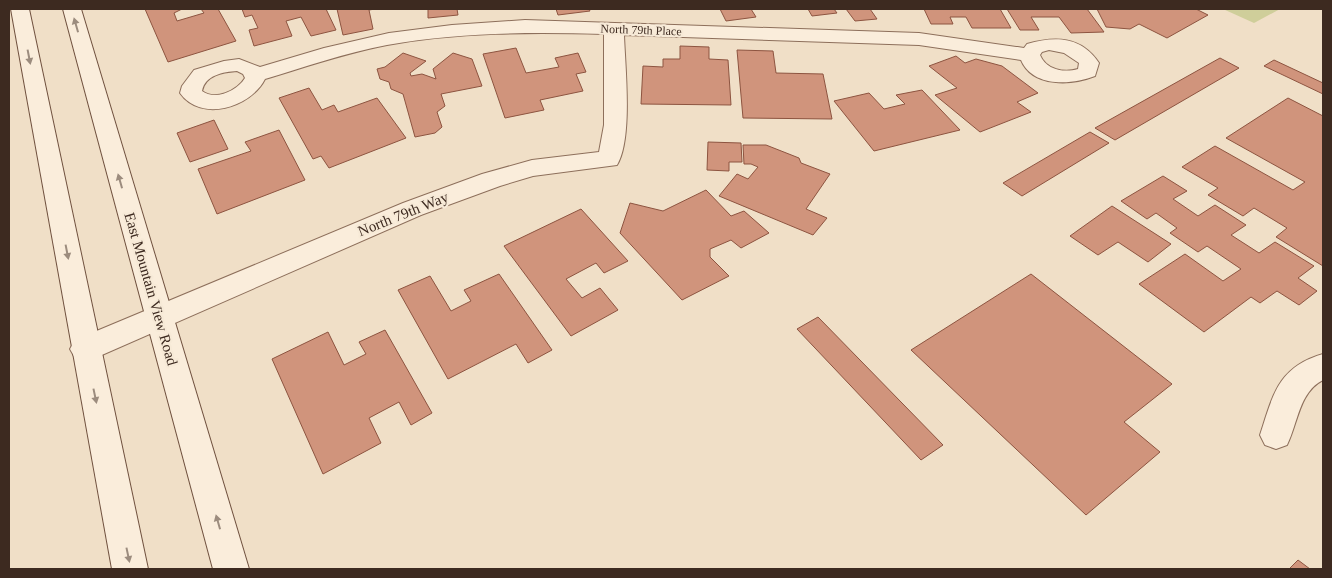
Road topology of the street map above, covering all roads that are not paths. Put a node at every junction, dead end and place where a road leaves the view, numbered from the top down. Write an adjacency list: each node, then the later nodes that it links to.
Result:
1 (20, 9): 7 (street, one-way to 7)
2 (72, 9): 6 (street, East Mountain View Road, one-way to 2)
3 (614, 30): 4 (street, North 79th Place); 5 (street, North 79th Place); 6 (street, North 79th Way)
4 (1030, 55)
5 (256, 75)
6 (158, 317): 7 (street, North 79th Way); 11 (street, East Mountain View Road, one-way to 6)
7 (85, 348): 10 (street, one-way to 10)
8 (1323, 367): 9 (street)
9 (1276, 435)
10 (130, 569)
11 (231, 569)

